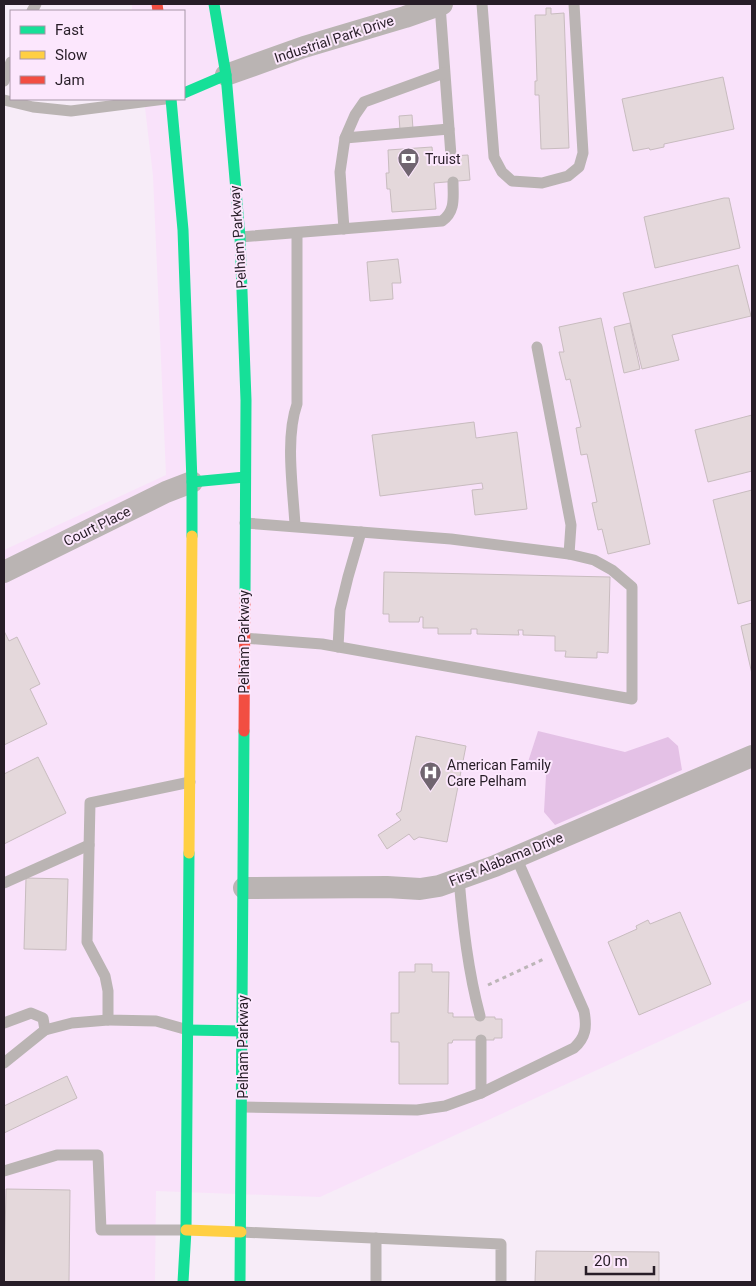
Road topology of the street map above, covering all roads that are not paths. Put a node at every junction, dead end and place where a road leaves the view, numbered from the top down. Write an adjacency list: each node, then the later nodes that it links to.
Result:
1 (214, 4): 7 (main road, Pelham Parkway)
2 (441, 4): 6 (lane); 7 (street, Industrial Park Drive)
3 (482, 4): 4 (lane)
4 (574, 4)
5 (10, 65): 8 (lane)
6 (444, 73): 13 (lane); 14 (lane)
7 (226, 75): 9 (main road); 19 (main road, Pelham Parkway)
8 (4, 81)
9 (185, 93)
10 (4, 100): 11 (lane)
11 (157, 100)
12 (171, 100): 22 (main road)
13 (448, 129): 14 (lane); 15 (lane)
14 (345, 138): 17 (lane)
15 (451, 156)
16 (453, 182): 17 (lane)
17 (344, 229): 18 (lane)
18 (297, 232): 19 (lane); 24 (lane)
19 (240, 237): 21 (main road, Pelham Parkway)
20 (537, 347): 26 (lane)
21 (245, 476): 22 (main road); 23 (main road, Pelham Parkway)
22 (192, 482): 27 (street, Court Place); 31 (main road)
23 (245, 523): 24 (lane); 28 (main road, Pelham Parkway)
24 (295, 525): 25 (lane)
25 (362, 532): 26 (lane); 29 (lane)
26 (569, 554): 29 (lane)
27 (4, 572)
28 (244, 638): 29 (lane); 36 (main road, Pelham Parkway)
29 (338, 647)
30 (752, 756): 33 (street, First Alabama Drive)
31 (190, 782): 32 (lane); 41 (main road)
32 (89, 844): 35 (lane); 38 (lane)
33 (516, 857): 34 (street, First Alabama Drive); 45 (lane)
34 (459, 879): 36 (street, First Alabama Drive); 37 (lane)
35 (4, 883)
36 (244, 888): 42 (main road, Pelham Parkway)
37 (480, 1016)
38 (108, 1020): 40 (lane); 41 (lane)
39 (4, 1023): 40 (lane)
40 (45, 1030): 44 (lane)
41 (188, 1030): 42 (main road); 48 (main road)
42 (243, 1031): 46 (main road, Pelham Parkway)
43 (481, 1040): 45 (lane)
44 (4, 1063)
45 (481, 1093): 46 (lane)
46 (242, 1107): 49 (main road, Pelham Parkway)
47 (4, 1171): 48 (lane)
48 (186, 1230): 49 (main road); 51 (main road)
49 (241, 1232): 50 (lane); 52 (main road, Pelham Parkway)
50 (376, 1238): 53 (lane); 54 (lane)
51 (183, 1282)
52 (240, 1282)
53 (376, 1282)
54 (501, 1282)

